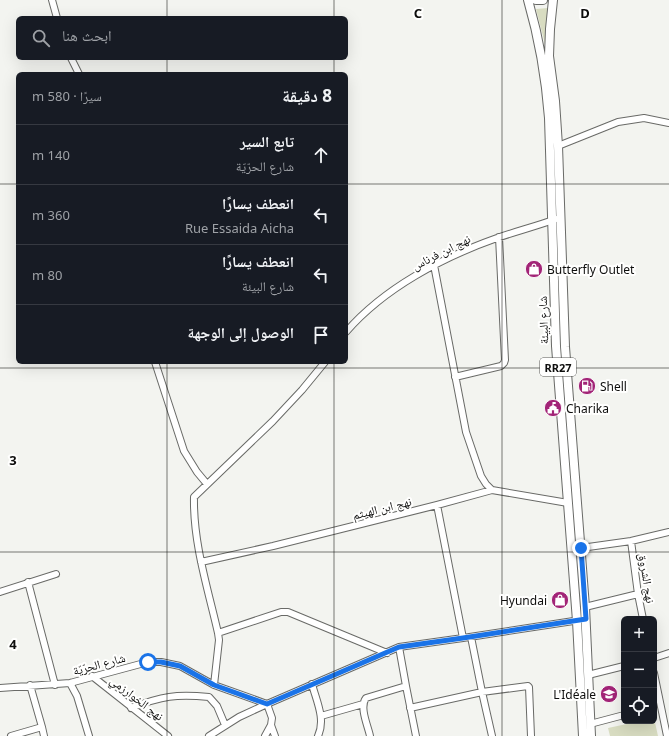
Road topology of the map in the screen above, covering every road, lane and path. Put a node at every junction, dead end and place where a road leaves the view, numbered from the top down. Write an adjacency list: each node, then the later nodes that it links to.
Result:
1 (52, 0): 6 (street)
2 (528, 0): 12 (main road, شارع البيئة / RR27)
3 (536, 0): 4 (main road)
4 (543, 0)
5 (553, 0): 10 (main road, شارع البيئة / RR27)
6 (56, 16)
7 (72, 60): 8 (street)
8 (78, 72)
9 (669, 123): 10 (street)
10 (558, 146): 11 (main road, شارع البيئة / RR27)
11 (561, 217): 12 (street, نهج ابن فرناس); 25 (main road, شارع البيئة / RR27)
12 (551, 221): 13 (street, نهج ابن فرناس); 21 (main road, شارع البيئة / RR27)
13 (499, 237): 14 (street, نهج ابن فرناس); 18 (street)
14 (434, 265): 15 (street, نهج ابن فرناس); 18 (street)
15 (348, 330)
16 (156, 364): 19 (street)
17 (323, 364): 19 (street)
18 (455, 377): 20 (street)
19 (207, 484): 26 (street)
20 (492, 490): 21 (street, نهج ابن الهيثم); 22 (street, نهج ابن الهيثم)
21 (568, 503): 33 (main road, شارع البيئة / RR27)
22 (437, 505): 26 (street, نهج ابن الهيثم); 36 (street)
23 (669, 532): 24 (street)
24 (631, 541): 25 (street); 30 (street, نهج الشروق)
25 (581, 548): 31 (main road, شارع البيئة / RR27)
26 (201, 562): 34 (street)
27 (56, 574): 28 (street)
28 (28, 582): 29 (street); 47 (street)
29 (0, 592)
30 (638, 594): 31 (street); 32 (street, نهج الشروق)
31 (585, 607): 33 (main road, شارع البيئة / RR27)
32 (642, 616)
33 (582, 620): 35 (street); 42 (main road, شارع البيئة / RR27); 78 (main road, شارع البيئة / RR27)
34 (218, 633): 38 (street); 48 (street)
35 (471, 637): 36 (street); 52 (street)
36 (463, 638): 37 (street)
37 (399, 647): 38 (street); 49 (street)
38 (387, 653): 46 (street)
39 (669, 653): 40 (street)
40 (657, 657)
41 (621, 667): 42 (street)
42 (588, 675): 62 (main road, شارع البيئة / RR27)
43 (92, 676): 44 (street, شارع الحرّيّة); 48 (street, شارع الحرّيّة); 56 (street, نهج الخوارزمي)
44 (70, 683): 47 (street, شارع الحرّيّة); 68 (street)
45 (30, 684): 47 (street, شارع الحرّيّة); 50 (street, شارع الحرّيّة); 65 (street)
46 (312, 684): 53 (street); 59 (street)
47 (55, 685)
48 (214, 685): 53 (street, شارع الحرّيّة)
49 (406, 686): 54 (street); 57 (street)
50 (0, 688)
51 (657, 688): 55 (street)
52 (482, 692): 57 (street); 76 (street); 77 (street)
53 (267, 704): 63 (street); 64 (street)
54 (363, 704): 59 (street); 74 (street)
55 (661, 707): 58 (street); 60 (street)
56 (131, 708): 63 (street); 69 (street, نهج الخوارزمي)
57 (410, 708): 75 (street)
58 (657, 708)
59 (321, 716): 73 (street)
60 (666, 716): 80 (street)
61 (621, 717): 62 (street)
62 (590, 724): 79 (main road, شارع البيئة / RR27)
63 (225, 725): 70 (street)
64 (271, 725): 71 (street); 72 (street)
65 (42, 727): 66 (street); 67 (street)
66 (11, 736)
67 (44, 736)
68 (89, 736)
69 (168, 736)
70 (209, 736)
71 (265, 736)
72 (275, 736)
73 (318, 736)
74 (370, 736)
75 (416, 736)
76 (492, 736)
77 (532, 736)
78 (583, 736)
79 (591, 736)
80 (667, 736)

